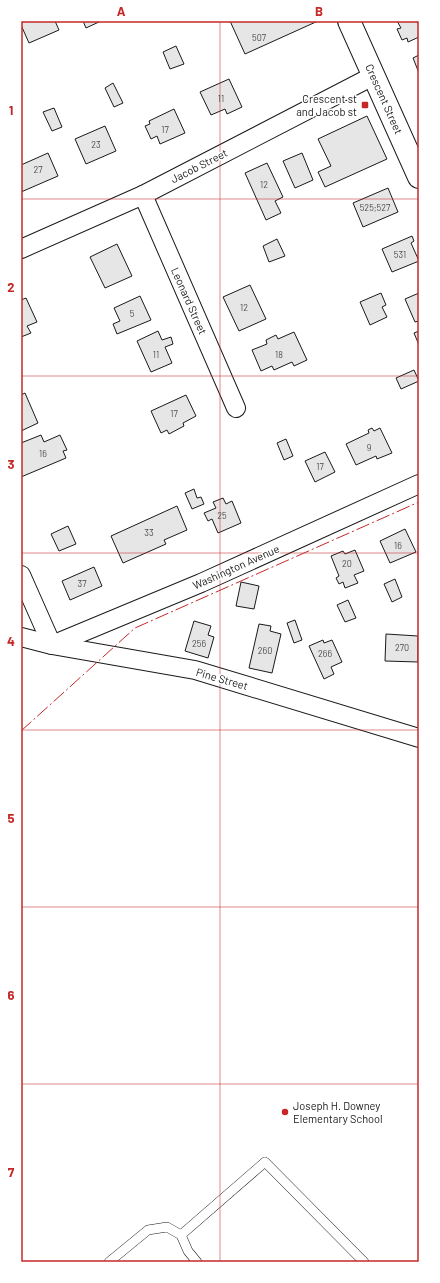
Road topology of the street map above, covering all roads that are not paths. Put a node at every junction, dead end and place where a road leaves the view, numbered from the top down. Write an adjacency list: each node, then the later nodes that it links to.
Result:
1 (349, 21): 2 (main road, Crescent Street)
2 (374, 76): 3 (main road, Crescent Street); 5 (street, Jacob Street)
3 (414, 153): 4 (main road, Crescent Street)
4 (419, 177)
5 (143, 195): 6 (street, Jacob Street); 7 (street, Leonard Street)
6 (21, 249)
7 (236, 408)
8 (419, 484): 11 (street, Washington Avenue)
9 (21, 575): 11 (street)
10 (21, 637): 11 (street, Pine Street)
11 (52, 646): 12 (street, Pine Street)
12 (419, 738)
13 (181, 1235): 14 (lane); 15 (lane); 16 (lane)
14 (109, 1262)
15 (196, 1262)
16 (364, 1262)

